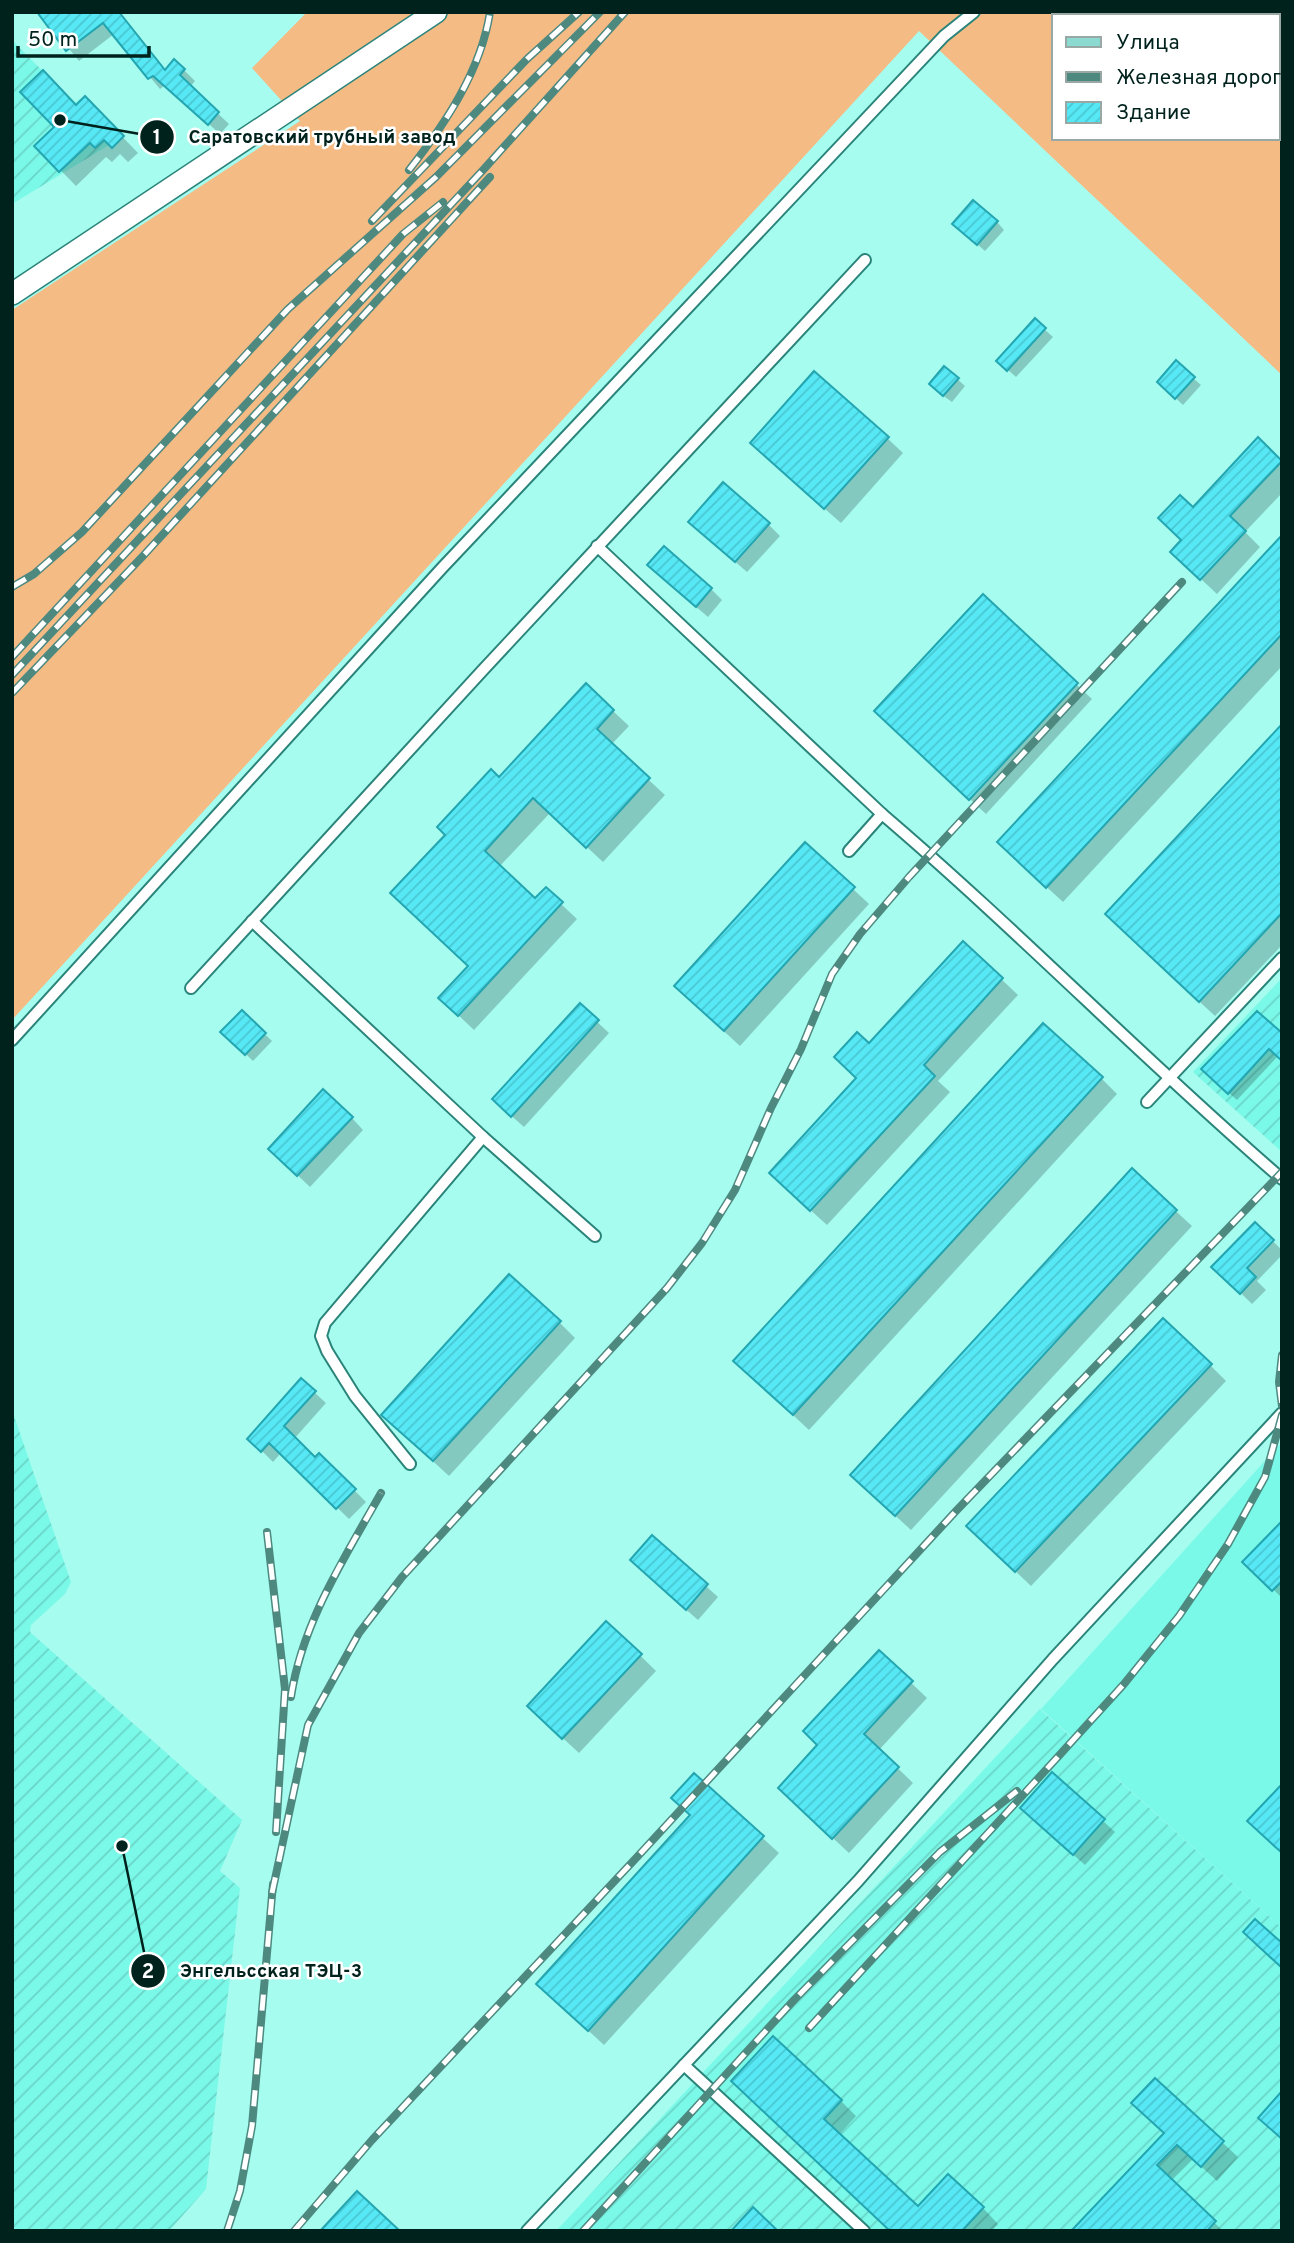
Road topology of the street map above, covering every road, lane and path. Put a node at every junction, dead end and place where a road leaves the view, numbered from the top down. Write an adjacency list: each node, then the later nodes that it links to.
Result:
1 (436, 12): 4 (street)
2 (974, 12): 11 (lane)
3 (865, 260): 5 (lane)
4 (12, 294)
5 (597, 546): 6 (lane); 8 (lane)
6 (882, 814): 7 (lane); 12 (lane)
7 (849, 850)
8 (252, 921): 10 (lane); 14 (lane)
9 (1282, 958): 12 (lane)
10 (191, 988)
11 (12, 1040)
12 (1170, 1079): 13 (lane); 15 (lane)
13 (1147, 1102)
14 (483, 1137): 16 (lane); 18 (lane)
15 (1282, 1179)
16 (595, 1236)
17 (1282, 1413): 19 (lane)
18 (410, 1464)
19 (684, 2065): 20 (lane); 21 (lane)
20 (527, 2231)
21 (864, 2231)

